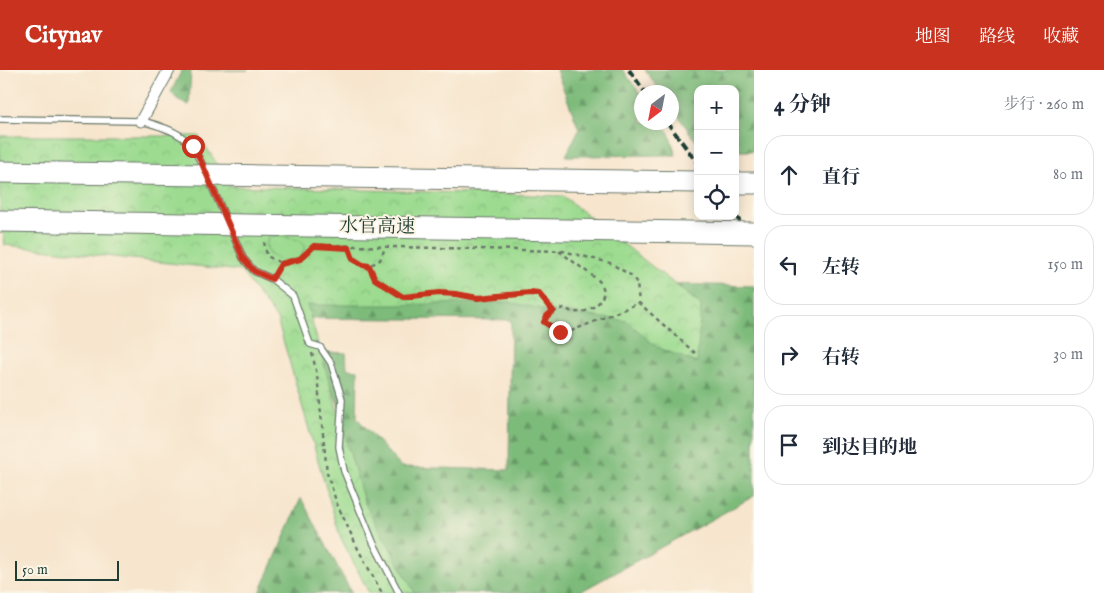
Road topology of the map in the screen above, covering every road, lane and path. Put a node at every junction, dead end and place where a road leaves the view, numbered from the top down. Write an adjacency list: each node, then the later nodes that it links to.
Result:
1 (169, 70): 3 (street)
2 (0, 119): 3 (lane)
3 (141, 121): 14 (lane)
4 (0, 172): 5 (highway, bridge)
5 (694, 182)
6 (739, 183): 7 (highway)
7 (754, 183)
8 (0, 221): 9 (highway, 水官高速, bridge)
9 (754, 233)
10 (349, 248): 11 (path); 13 (path); 14 (path)
11 (385, 248): 12 (path); 13 (path)
12 (558, 251): 15 (path); 16 (path)
13 (369, 266): 16 (path)
14 (272, 279): 18 (lane)
15 (639, 303): 16 (path); 17 (path)
16 (553, 311)
17 (695, 353)
18 (399, 593)

